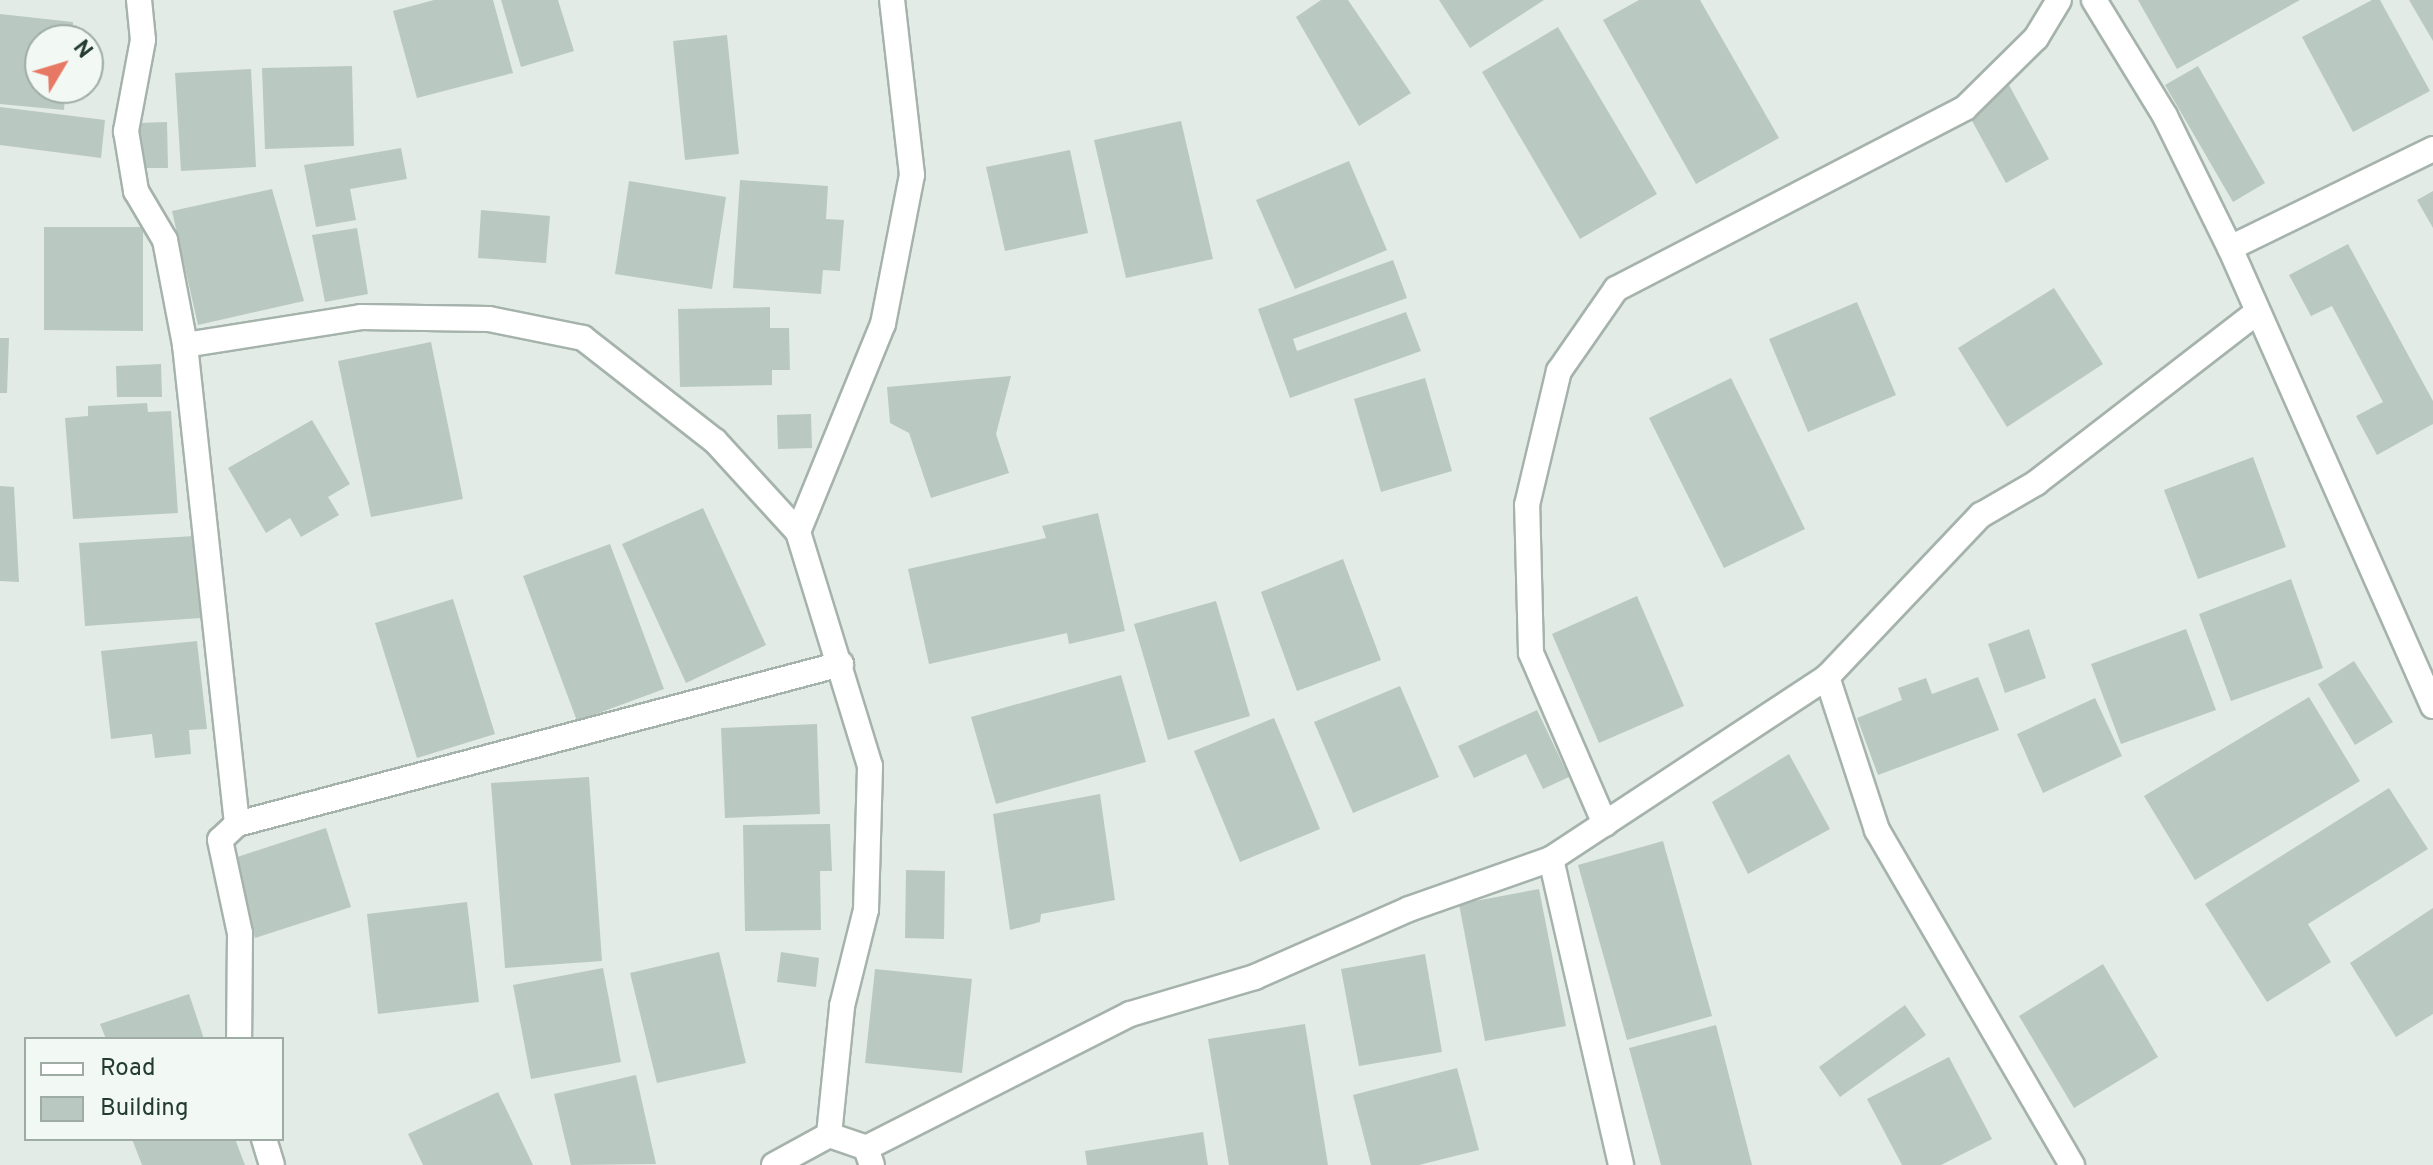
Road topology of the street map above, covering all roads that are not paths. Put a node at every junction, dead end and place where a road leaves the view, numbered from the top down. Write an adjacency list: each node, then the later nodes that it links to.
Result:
1 (139, 0): 8 (street)
2 (892, 0): 9 (street)
3 (2059, 0): 14 (street)
4 (2094, 0): 6 (street)
5 (2433, 149): 6 (street)
6 (2230, 248): 7 (street)
7 (2255, 314): 11 (street); 12 (street)
8 (185, 345): 9 (street); 13 (street)
9 (798, 532): 10 (street)
10 (841, 664): 13 (street); 17 (street)
11 (1827, 677): 14 (street); 23 (street)
12 (2433, 706)
13 (237, 824): 16 (street)
14 (1605, 824): 15 (street)
15 (1551, 859): 19 (street); 22 (street)
16 (239, 1037)
17 (829, 1135): 19 (street); 21 (street)
18 (265, 1141): 20 (street)
19 (869, 1157)
20 (272, 1165)
21 (774, 1165)
22 (1621, 1165)
23 (2072, 1165)

